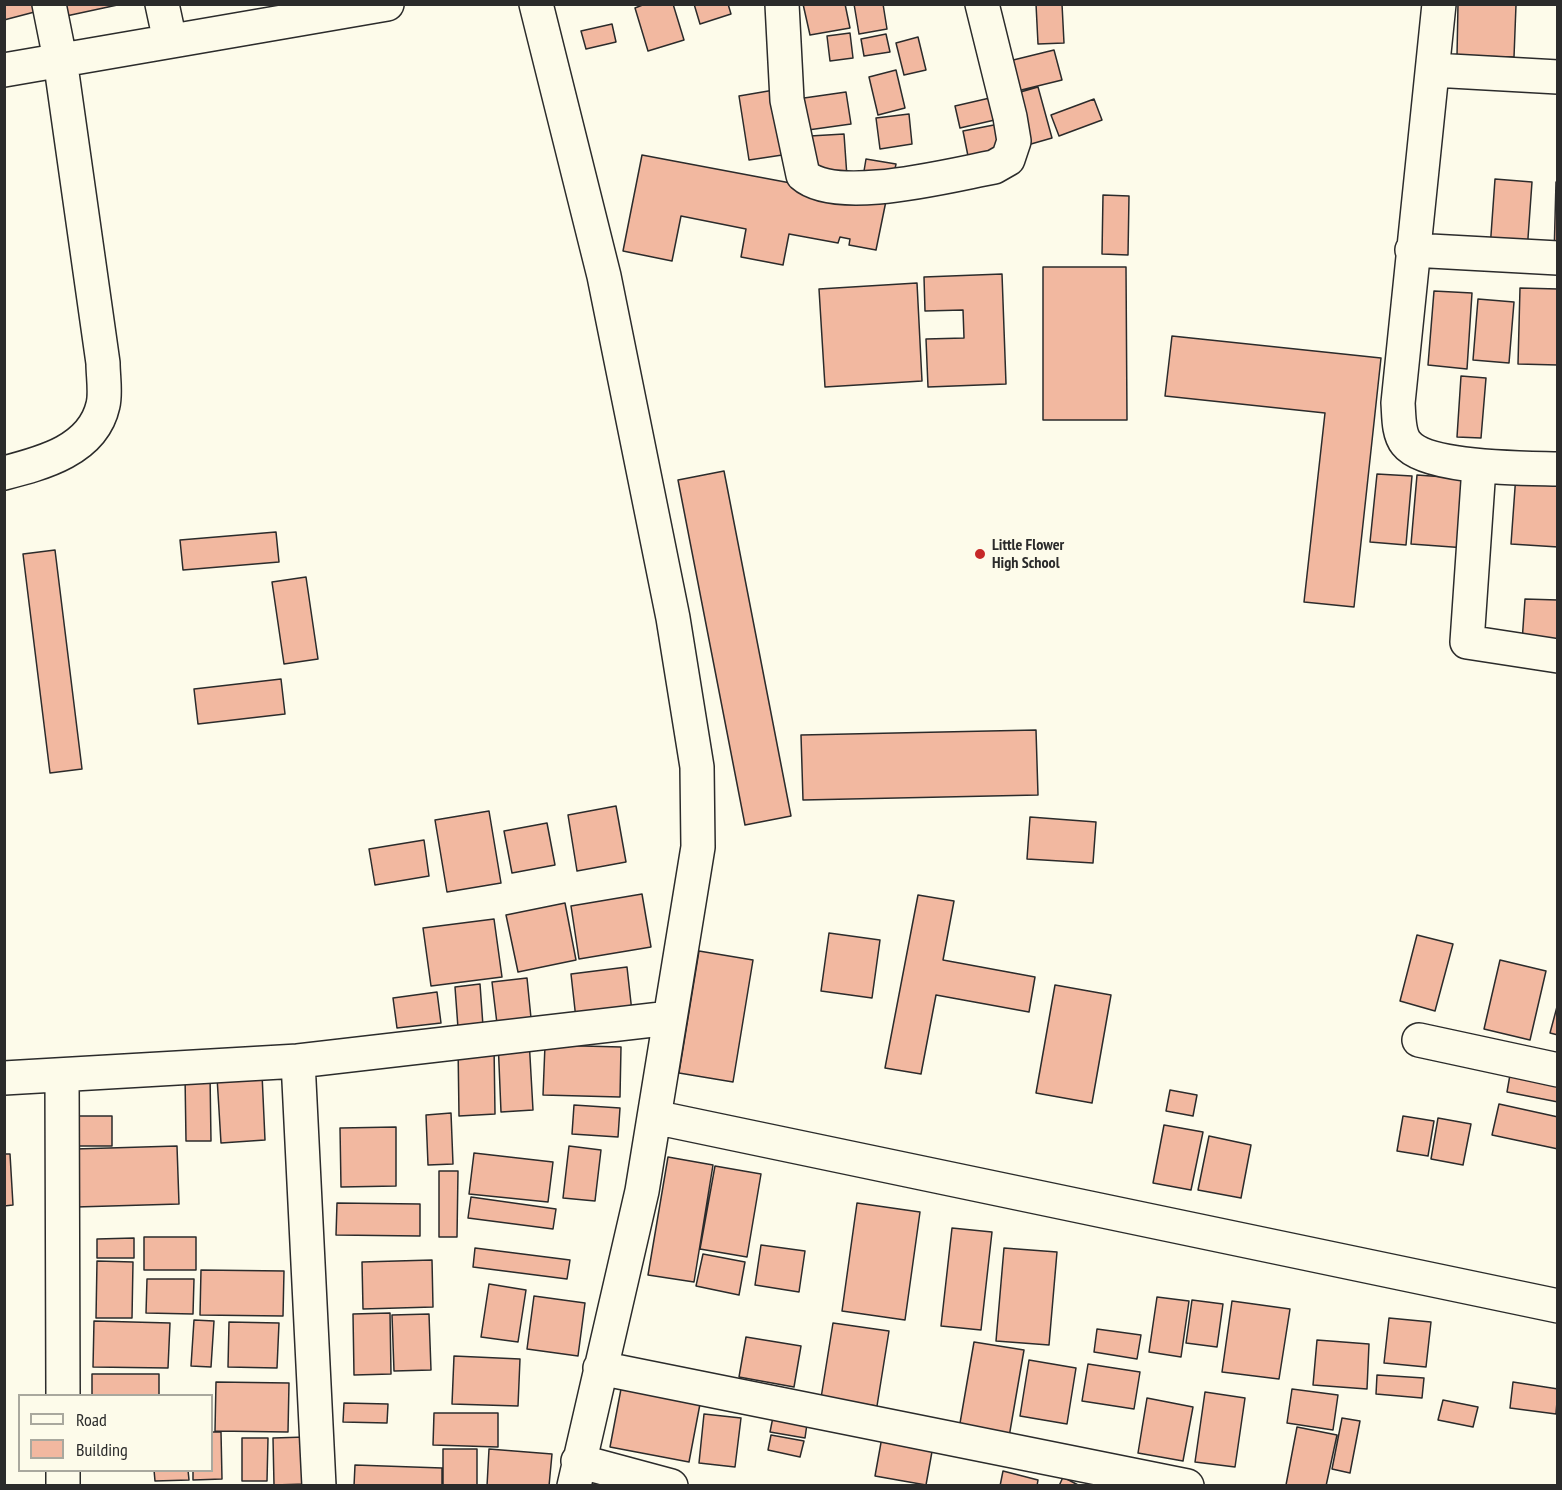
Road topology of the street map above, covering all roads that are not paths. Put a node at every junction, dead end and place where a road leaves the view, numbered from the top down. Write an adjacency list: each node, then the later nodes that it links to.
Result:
1 (49, 4): 9 (street)
2 (162, 4): 8 (street)
3 (387, 4): 8 (street)
4 (536, 4): 19 (street)
5 (782, 4): 6 (street)
6 (982, 4)
7 (1439, 4): 11 (street)
8 (170, 41): 9 (street)
9 (60, 59): 10 (street); 17 (street)
10 (4, 70)
11 (1433, 70): 12 (street); 13 (street)
12 (1557, 77)
13 (1412, 250): 14 (street); 15 (street)
14 (1557, 258)
15 (1479, 466): 16 (street); 18 (street)
16 (1557, 469)
17 (4, 473)
18 (1557, 656)
19 (670, 1018): 21 (street); 25 (street)
20 (1419, 1040): 22 (street)
21 (298, 1061): 23 (street); 30 (street)
22 (1557, 1070)
23 (62, 1075): 24 (street); 28 (street)
24 (4, 1078)
25 (654, 1118): 26 (street); 27 (street)
26 (1557, 1306)
27 (600, 1368): 29 (street); 32 (street)
28 (63, 1394)
29 (576, 1473): 31 (street)
30 (319, 1485)
31 (671, 1485)
32 (1187, 1485)

